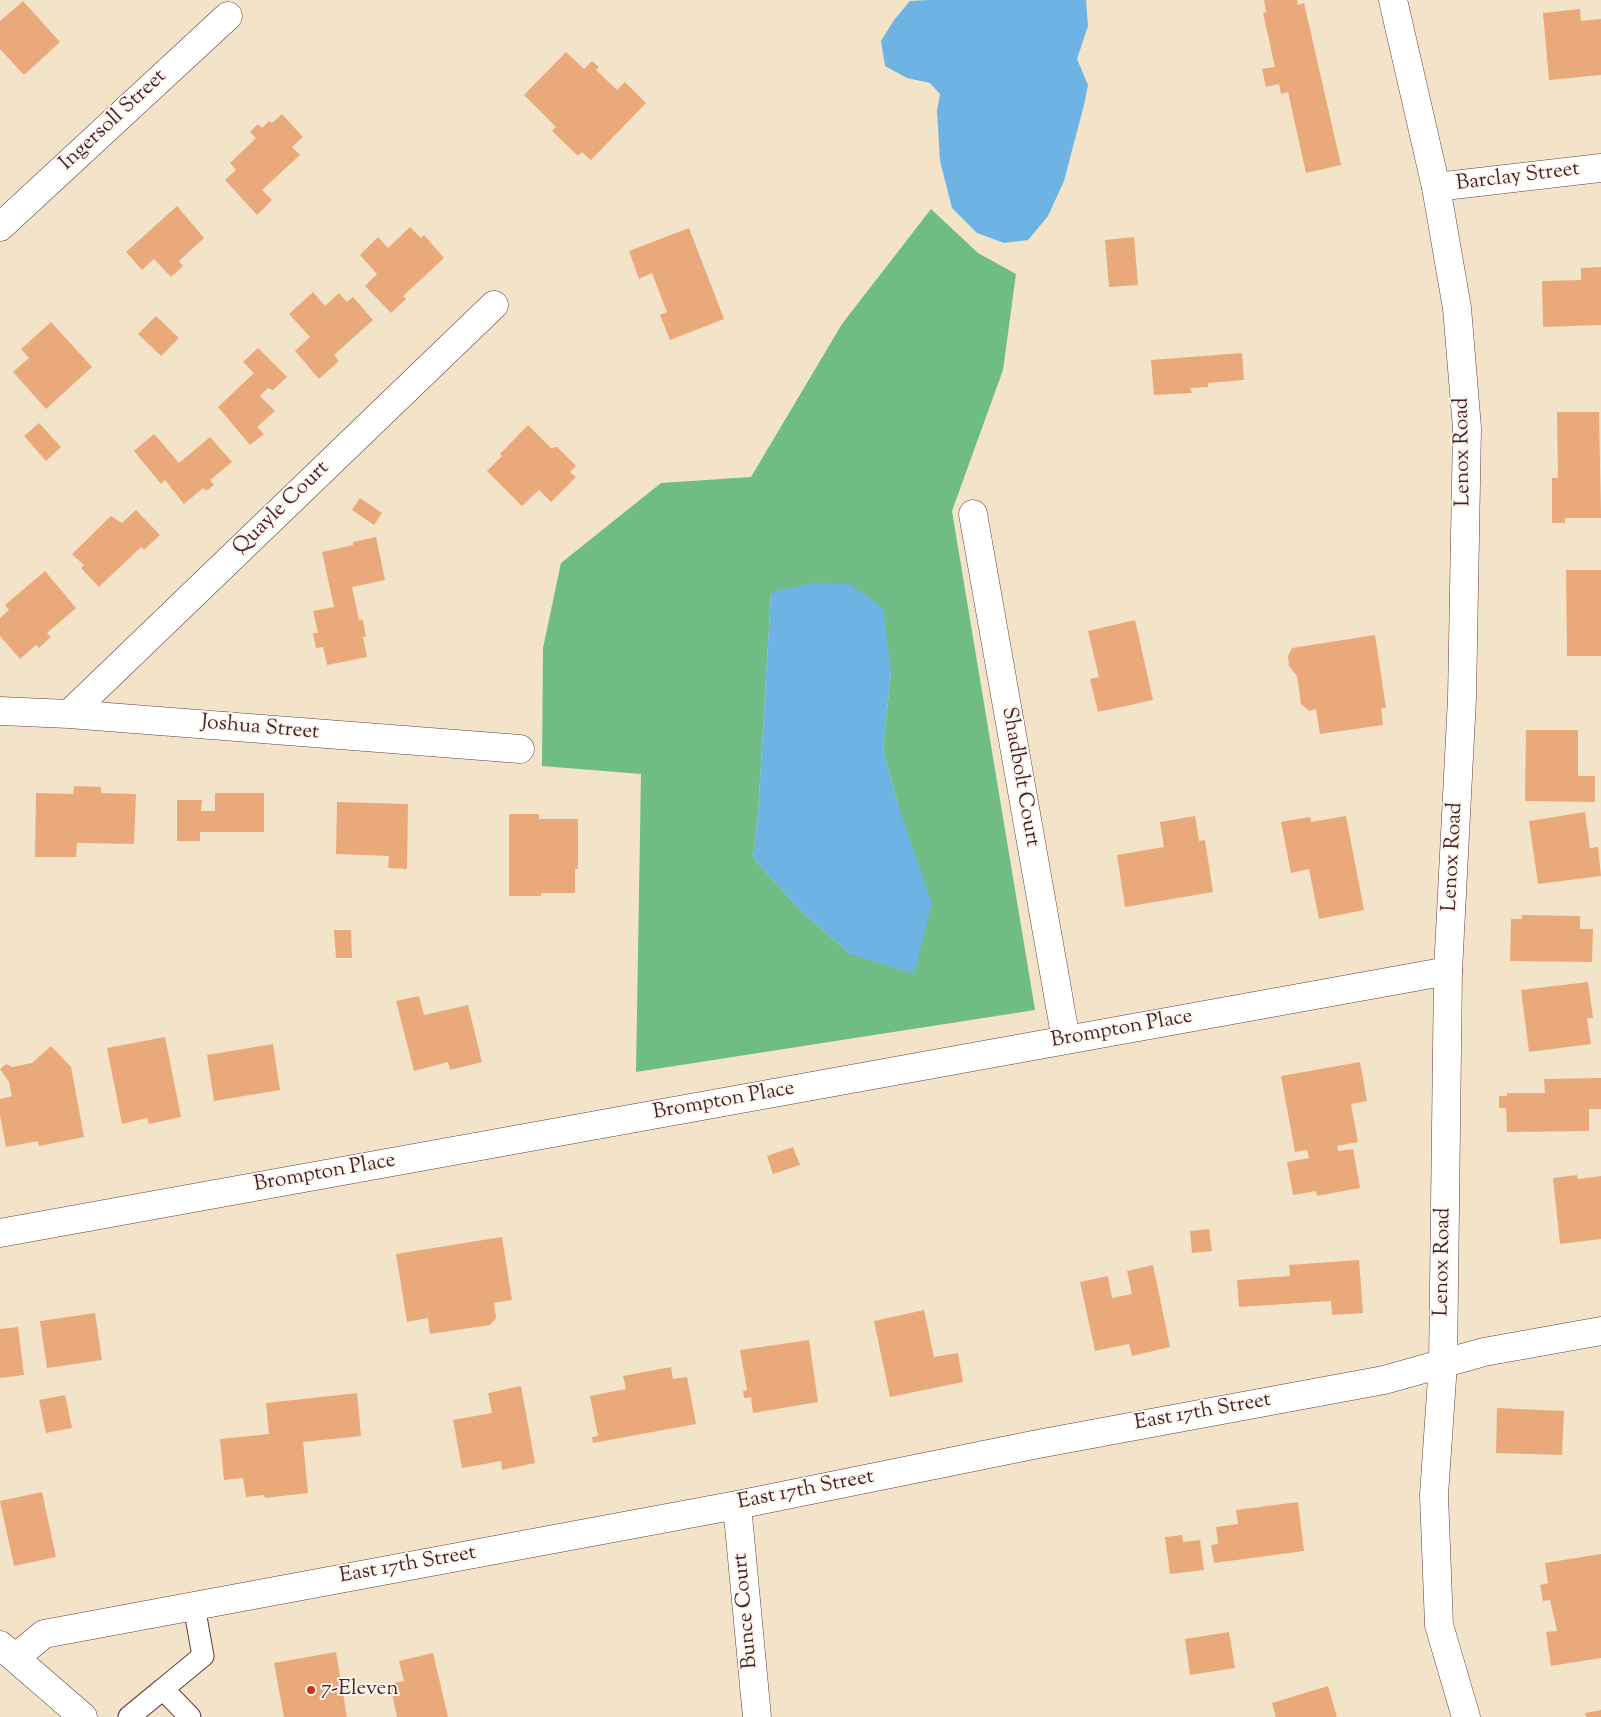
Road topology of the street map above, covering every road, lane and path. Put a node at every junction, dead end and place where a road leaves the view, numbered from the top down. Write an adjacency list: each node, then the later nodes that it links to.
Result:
1 (1394, 0): 4 (street, Lenox Road)
2 (228, 16): 5 (street, Ingersoll Street)
3 (1601, 168): 4 (street, Barclay Street)
4 (1436, 187): 11 (street, Lenox Road)
5 (0, 226)
6 (494, 305): 9 (street, Quayle Court)
7 (973, 514): 12 (street, Shadbolt Court)
8 (0, 711): 9 (street, Joshua Street)
9 (70, 714): 10 (street, Joshua Street)
10 (520, 749)
11 (1448, 971): 12 (street, Brompton Place); 15 (street, Lenox Road)
12 (1066, 1040): 13 (street, Brompton Place)
13 (0, 1233)
14 (1601, 1331): 15 (street, East 17th Street)
15 (1443, 1364): 16 (street, East 17th Street); 24 (street, Lenox Road)
16 (737, 1505): 17 (street, East 17th Street); 23 (street, Bunce Court)
17 (194, 1606): 18 (street, East 17th Street); 19 (lane)
18 (8, 1651): 20 (street)
19 (163, 1689): 21 (lane); 22 (lane)
20 (83, 1717)
21 (129, 1717)
22 (190, 1717)
23 (757, 1717)
24 (1466, 1717)

